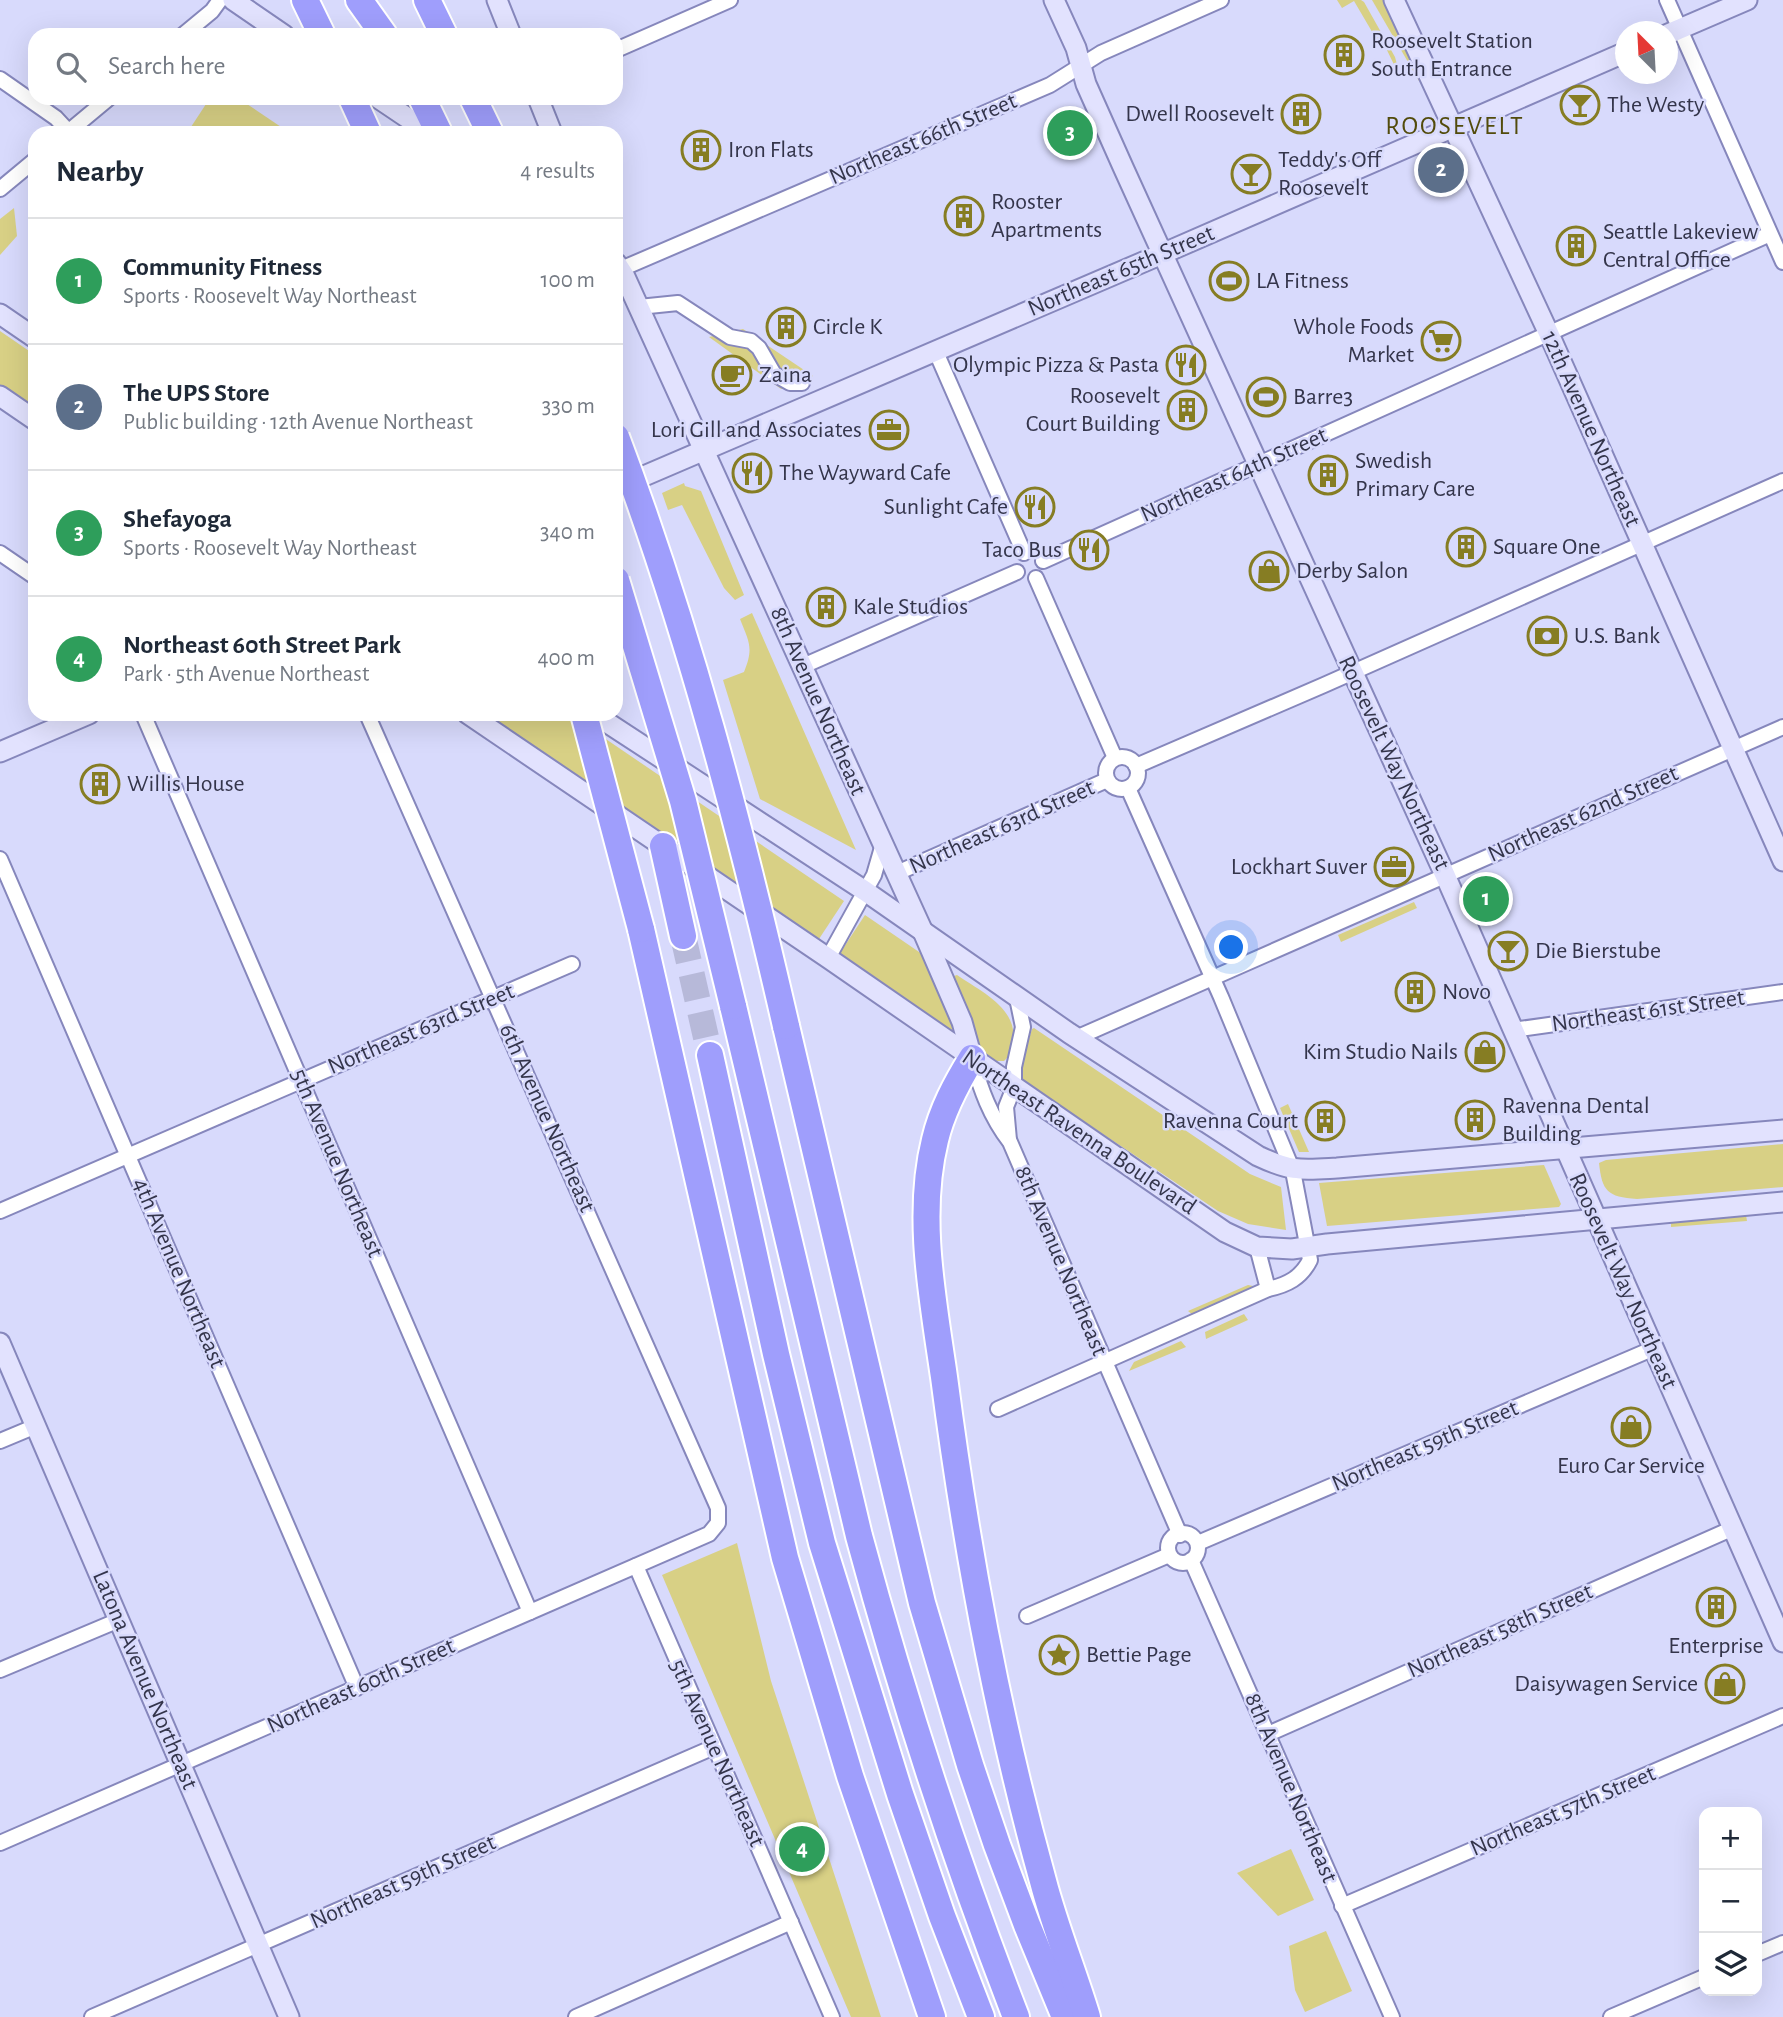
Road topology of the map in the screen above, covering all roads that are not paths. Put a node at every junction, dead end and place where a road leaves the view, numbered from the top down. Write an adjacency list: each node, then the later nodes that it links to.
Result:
1 (220, 0): 14 (street)
2 (233, 0): 15 (main road)
3 (305, 0): 16 (highway)
4 (427, 0): 17 (highway)
5 (445, 0): 18 (highway)
6 (497, 0): 19 (main road)
7 (730, 0): 22 (street)
8 (1054, 0): 24 (main road, Roosevelt Way Northeast)
9 (1220, 0): 24 (street, Northeast 66th Street)
10 (1394, 0): 43 (main road, 12th Avenue Northeast)
11 (1667, 0): 13 (street)
12 (1747, 0): 20 (main road)
13 (1672, 21)
14 (191, 28)
15 (274, 28)
16 (319, 28)
17 (440, 28)
18 (458, 28)
19 (508, 28)
20 (1678, 29)
21 (1678, 39): 46 (street)
22 (623, 47)
23 (1615, 57): 43 (main road, Northeast 65th Street)
24 (1081, 66): 47 (main road, Roosevelt Way Northeast); 49 (street, Northeast 66th Street)
25 (0, 79): 26 (street)
26 (28, 98)
27 (37, 105): 35 (street)
28 (101, 105): 36 (street)
29 (355, 105): 37 (highway)
30 (388, 105): 38 (main road)
31 (425, 105): 39 (highway)
32 (477, 105): 40 (highway)
33 (492, 105): 41 (highway)
34 (541, 105): 42 (main road)
35 (62, 126)
36 (76, 126)
37 (365, 126)
38 (420, 126)
39 (436, 126)
40 (487, 126)
41 (502, 126)
42 (549, 126)
43 (1452, 126): 47 (main road, Northeast 65th Street); 54 (main road, 12th Avenue Northeast)
44 (28, 166): 45 (street)
45 (0, 189)
46 (1770, 234): 48 (street); 54 (street, Northeast 64th Street)
47 (1162, 254): 55 (main road, Northeast 65th Street); 61 (main road, Roosevelt Way Northeast)
48 (1783, 262)
49 (623, 264)
50 (623, 276): 51 (main road, 8th Avenue Northeast)
51 (639, 307): 56 (street); 59 (main road, 8th Avenue Northeast)
52 (0, 314): 53 (main road)
53 (28, 333)
54 (1549, 334): 61 (street, Northeast 64th Street); 64 (main road, 12th Avenue Northeast)
55 (936, 352): 59 (main road, Northeast 65th Street); 66 (street)
56 (802, 383)
57 (0, 396): 58 (main road)
58 (28, 415)
59 (705, 452): 63 (main road, Northeast 65th Street); 72 (main road, 8th Avenue Northeast)
60 (623, 457): 156 (highway, bridge)
61 (1258, 464): 67 (street, Northeast 64th Street); 73 (main road, Roosevelt Way Northeast)
62 (1783, 481): 64 (street)
63 (623, 485)
64 (1642, 543): 73 (street); 81 (main road, 12th Avenue Northeast)
65 (0, 553): 68 (street)
66 (1024, 553): 67 (street); 69 (street)
67 (1043, 561): 70 (street)
68 (28, 572)
69 (1017, 572): 70 (street); 72 (street)
70 (1036, 579): 83 (street)
71 (623, 603): 155 (highway, bridge)
72 (803, 666): 87 (main road, 8th Avenue Northeast)
73 (1353, 673): 84 (street); 92 (main road, Roosevelt Way Northeast)
74 (73, 721): 82 (main road)
75 (146, 721): 106 (street, 5th Avenue Northeast)
76 (370, 721): 100 (street, 6th Avenue Northeast)
77 (478, 721): 88 (main road, Northeast Ravenna Boulevard)
78 (586, 721): 153 (highway, bridge)
79 (605, 721): 93 (main road)
80 (1783, 727): 81 (street, Northeast 62nd Street)
81 (1733, 748): 90 (main road, 12th Avenue Northeast); 92 (street, Northeast 62nd Street)
82 (0, 752)
83 (1115, 758): 84 (street); 85 (street)
84 (1136, 766): 86 (street)
85 (1107, 780): 86 (street); 91 (street, Northeast 63rd Street)
86 (1128, 788): 98 (street)
87 (883, 844): 91 (main road, 8th Avenue Northeast); 93 (street, Northeast 63rd Street)
88 (663, 846): 95 (highway); 96 (main road, Northeast Ravenna Boulevard)
89 (0, 859): 111 (street, 4th Avenue Northeast)
90 (1783, 861)
91 (897, 873): 94 (main road, 8th Avenue Northeast)
92 (1445, 875): 98 (street, Northeast 62nd Street); 102 (main road, Roosevelt Way Northeast)
93 (865, 891): 94 (main road); 96 (street, Northeast 63rd Street)
94 (925, 934): 101 (main road); 105 (main road, 8th Avenue Northeast)
95 (683, 936)
96 (828, 958): 105 (main road, Northeast Ravenna Boulevard)
97 (572, 964): 100 (street, Northeast 63rd Street)
98 (1213, 978): 103 (street, Northeast 62nd Street); 112 (street)
99 (1783, 992): 102 (street, Northeast 61st Street)
100 (494, 997): 106 (street, Northeast 63rd Street); 125 (street, 6th Avenue Northeast)
101 (1017, 998): 103 (main road); 107 (street, 8th Avenue Northeast)
102 (1513, 1030): 110 (main road, Roosevelt Way Northeast)
103 (1076, 1038): 112 (main road)
104 (710, 1055): 154 (highway)
105 (972, 1058): 107 (main road, Northeast Ravenna Boulevard); 109 (street, 8th Avenue Northeast); 157 (highway)
106 (301, 1081): 111 (street, Northeast 63rd Street); 132 (street, 5th Avenue Northeast)
107 (1014, 1087): 109 (street, 8th Avenue Northeast); 117 (main road, Northeast Ravenna Boulevard)
108 (1783, 1130): 110 (main road)
109 (1010, 1142): 121 (street, 8th Avenue Northeast)
110 (1564, 1149): 112 (main road); 115 (main road, Roosevelt Way Northeast)
111 (129, 1155): 114 (street, Northeast 63rd Street); 137 (street, 4th Avenue Northeast)
112 (1293, 1171): 116 (street)
113 (1783, 1202): 115 (main road, Northeast Ravenna Boulevard)
114 (0, 1211)
115 (1595, 1218): 116 (main road, Northeast Ravenna Boulevard); 120 (main road, Roosevelt Way Northeast)
116 (1309, 1246): 117 (main road, Northeast Ravenna Boulevard); 118 (street)
117 (1257, 1247): 118 (street)
118 (1268, 1289): 121 (street)
119 (0, 1343): 123 (main road, Latona Avenue Northeast)
120 (1652, 1349): 126 (main road, Roosevelt Way Northeast); 128 (street, Northeast 59th Street)
121 (1105, 1362): 122 (street); 127 (street, 8th Avenue Northeast)
122 (998, 1409)
123 (36, 1426): 124 (street); 134 (main road, Latona Avenue Northeast)
124 (0, 1441)
125 (718, 1523): 131 (street, Northeast 60th Street)
126 (1731, 1529): 135 (main road, Roosevelt Way Northeast); 139 (street, Northeast 58th Street)
127 (1180, 1535): 128 (street); 129 (street)
128 (1198, 1543): 130 (street)
129 (1169, 1555): 130 (street); 133 (street)
130 (1191, 1560): 139 (street, 8th Avenue Northeast)
131 (636, 1566): 132 (street, Northeast 60th Street); 140 (street, 5th Avenue Northeast)
132 (530, 1612): 137 (street, Northeast 60th Street)
133 (1027, 1616)
134 (119, 1619): 136 (street); 141 (main road, Latona Avenue Northeast)
135 (1783, 1642)
136 (0, 1670)
137 (357, 1688): 141 (street, Northeast 60th Street)
138 (1783, 1716): 143 (street, Northeast 57th Street)
139 (1268, 1734): 143 (street, 8th Avenue Northeast)
140 (714, 1747): 144 (street, 5th Avenue Northeast); 146 (street, Northeast 59th Street)
141 (182, 1764): 142 (street, Northeast 60th Street); 146 (main road, Latona Avenue Northeast)
142 (0, 1843)
143 (1342, 1906): 158 (street, 8th Avenue Northeast)
144 (791, 1922): 151 (street); 152 (street, 5th Avenue Northeast)
145 (1783, 1943): 147 (street)
146 (258, 1945): 149 (street, Northeast 59th Street); 150 (main road, Latona Avenue Northeast)
147 (1762, 1952)
148 (1699, 1979): 159 (street)
149 (92, 2017)
150 (289, 2017)
151 (576, 2017)
152 (832, 2017)
153 (932, 2017)
154 (981, 2017)
155 (1016, 2017)
156 (1065, 2017)
157 (1087, 2017)
158 (1392, 2017)
159 (1611, 2017)

